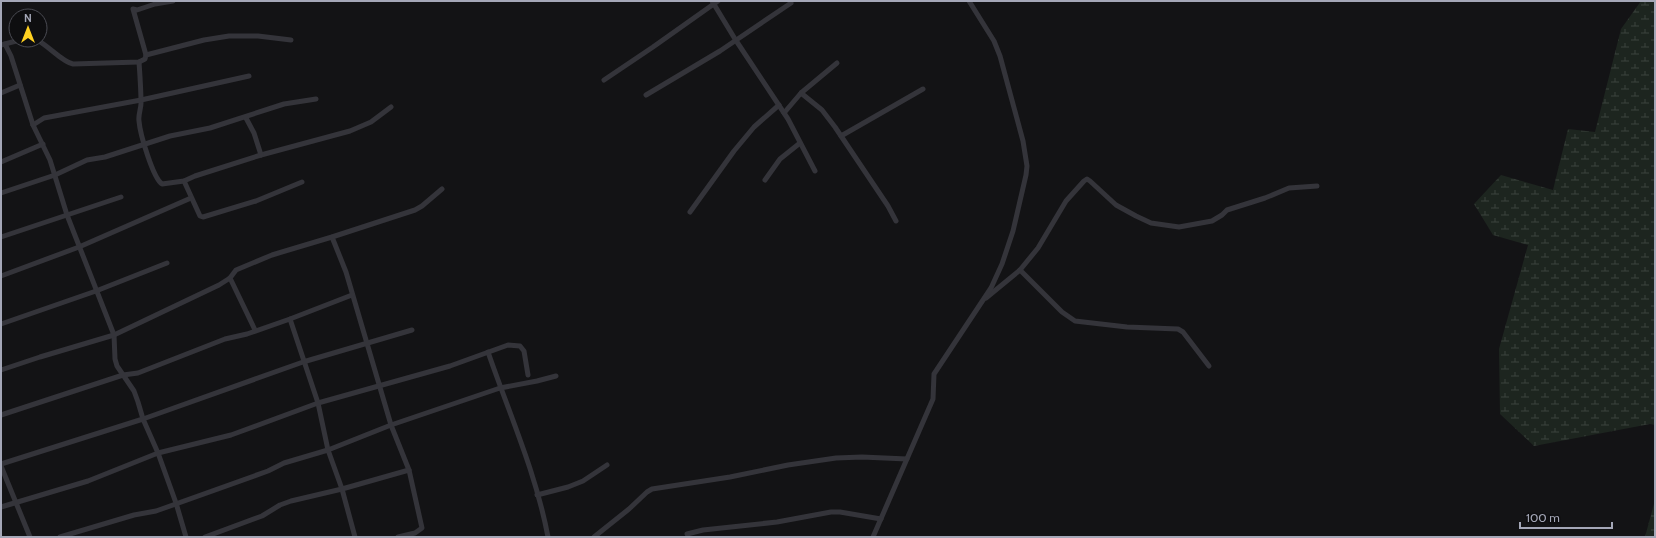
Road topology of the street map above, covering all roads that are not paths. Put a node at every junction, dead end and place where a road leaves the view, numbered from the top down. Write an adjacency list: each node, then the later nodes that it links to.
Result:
1 (173, 1): 9 (street)
2 (969, 1): 54 (street)
3 (714, 2): 5 (street); 13 (street)
4 (791, 3): 5 (street)
5 (735, 39): 18 (street); 21 (street)
6 (291, 40): 9 (street)
7 (3, 44): 14 (street)
8 (48, 46): 10 (street)
9 (146, 55): 10 (street)
10 (139, 62): 20 (street)
11 (836, 63): 17 (street)
12 (248, 76): 20 (street)
13 (604, 80)
14 (20, 85): 16 (street); 25 (street)
15 (923, 89): 26 (street)
16 (1, 93)
17 (801, 93): 23 (street); 26 (street)
18 (646, 95)
19 (316, 99): 24 (street)
20 (141, 100): 25 (street); 29 (street)
21 (779, 106): 23 (street); 42 (street)
22 (390, 107): 30 (street)
23 (784, 113): 27 (street)
24 (246, 118): 29 (street); 30 (street)
25 (33, 125): 28 (street)
26 (841, 136): 44 (street)
27 (800, 143): 32 (street); 34 (street)
28 (43, 144): 31 (street); 33 (street)
29 (144, 145): 33 (street); 35 (street)
30 (261, 155): 35 (street)
31 (1, 162)
32 (815, 172)
33 (55, 175): 39 (street); 43 (street)
34 (765, 180)
35 (184, 181): 41 (street)
36 (302, 182): 41 (street)
37 (1317, 186): 49 (street)
38 (442, 189): 46 (street)
39 (1, 193)
40 (121, 196): 43 (street)
41 (191, 198): 47 (street)
42 (690, 212)
43 (67, 215): 45 (street); 47 (street)
44 (896, 221)
45 (1, 237)
46 (332, 238): 51 (street); 53 (street)
47 (79, 247): 50 (street); 52 (street)
48 (167, 263): 52 (street)
49 (1020, 270): 54 (street); 63 (street)
50 (1, 276)
51 (230, 278): 57 (street); 59 (street)
52 (96, 291): 56 (street); 59 (street)
53 (352, 294): 55 (street); 60 (street)
54 (982, 301): 76 (street)
55 (290, 319): 57 (street); 62 (street)
56 (1, 324)
57 (255, 330): 65 (street)
58 (412, 330): 60 (street)
59 (114, 335): 64 (street); 65 (street)
60 (366, 342): 62 (street); 68 (street)
61 (488, 352): 66 (street); 68 (street); 69 (street)
62 (303, 362): 70 (street); 72 (street)
63 (1209, 366)
64 (1, 370)
65 (123, 375): 71 (street); 72 (street)
66 (528, 375)
67 (556, 376): 69 (street)
68 (381, 385): 70 (street); 73 (street)
69 (500, 388): 73 (street); 81 (street)
70 (318, 403): 74 (street); 75 (street)
71 (1, 415)
72 (143, 419): 75 (street); 77 (street)
73 (391, 425): 74 (street); 79 (street)
74 (328, 450): 80 (street); 83 (street)
75 (158, 454): 82 (street); 83 (street)
76 (907, 459): 85 (street); 94 (street)
77 (1, 465): 82 (street)
78 (607, 465): 81 (street)
79 (409, 470): 80 (street); 92 (street)
80 (342, 489): 90 (street); 91 (street)
81 (537, 495): 93 (street)
82 (16, 501): 84 (street); 87 (street)
83 (176, 503): 88 (street); 89 (street)
84 (1, 507)
85 (881, 519): 86 (street); 95 (street)
86 (686, 534)
87 (30, 537)
88 (60, 537)
89 (186, 537)
90 (204, 537)
91 (355, 537)
92 (398, 537)
93 (548, 537)
94 (594, 537)
95 (873, 537)

